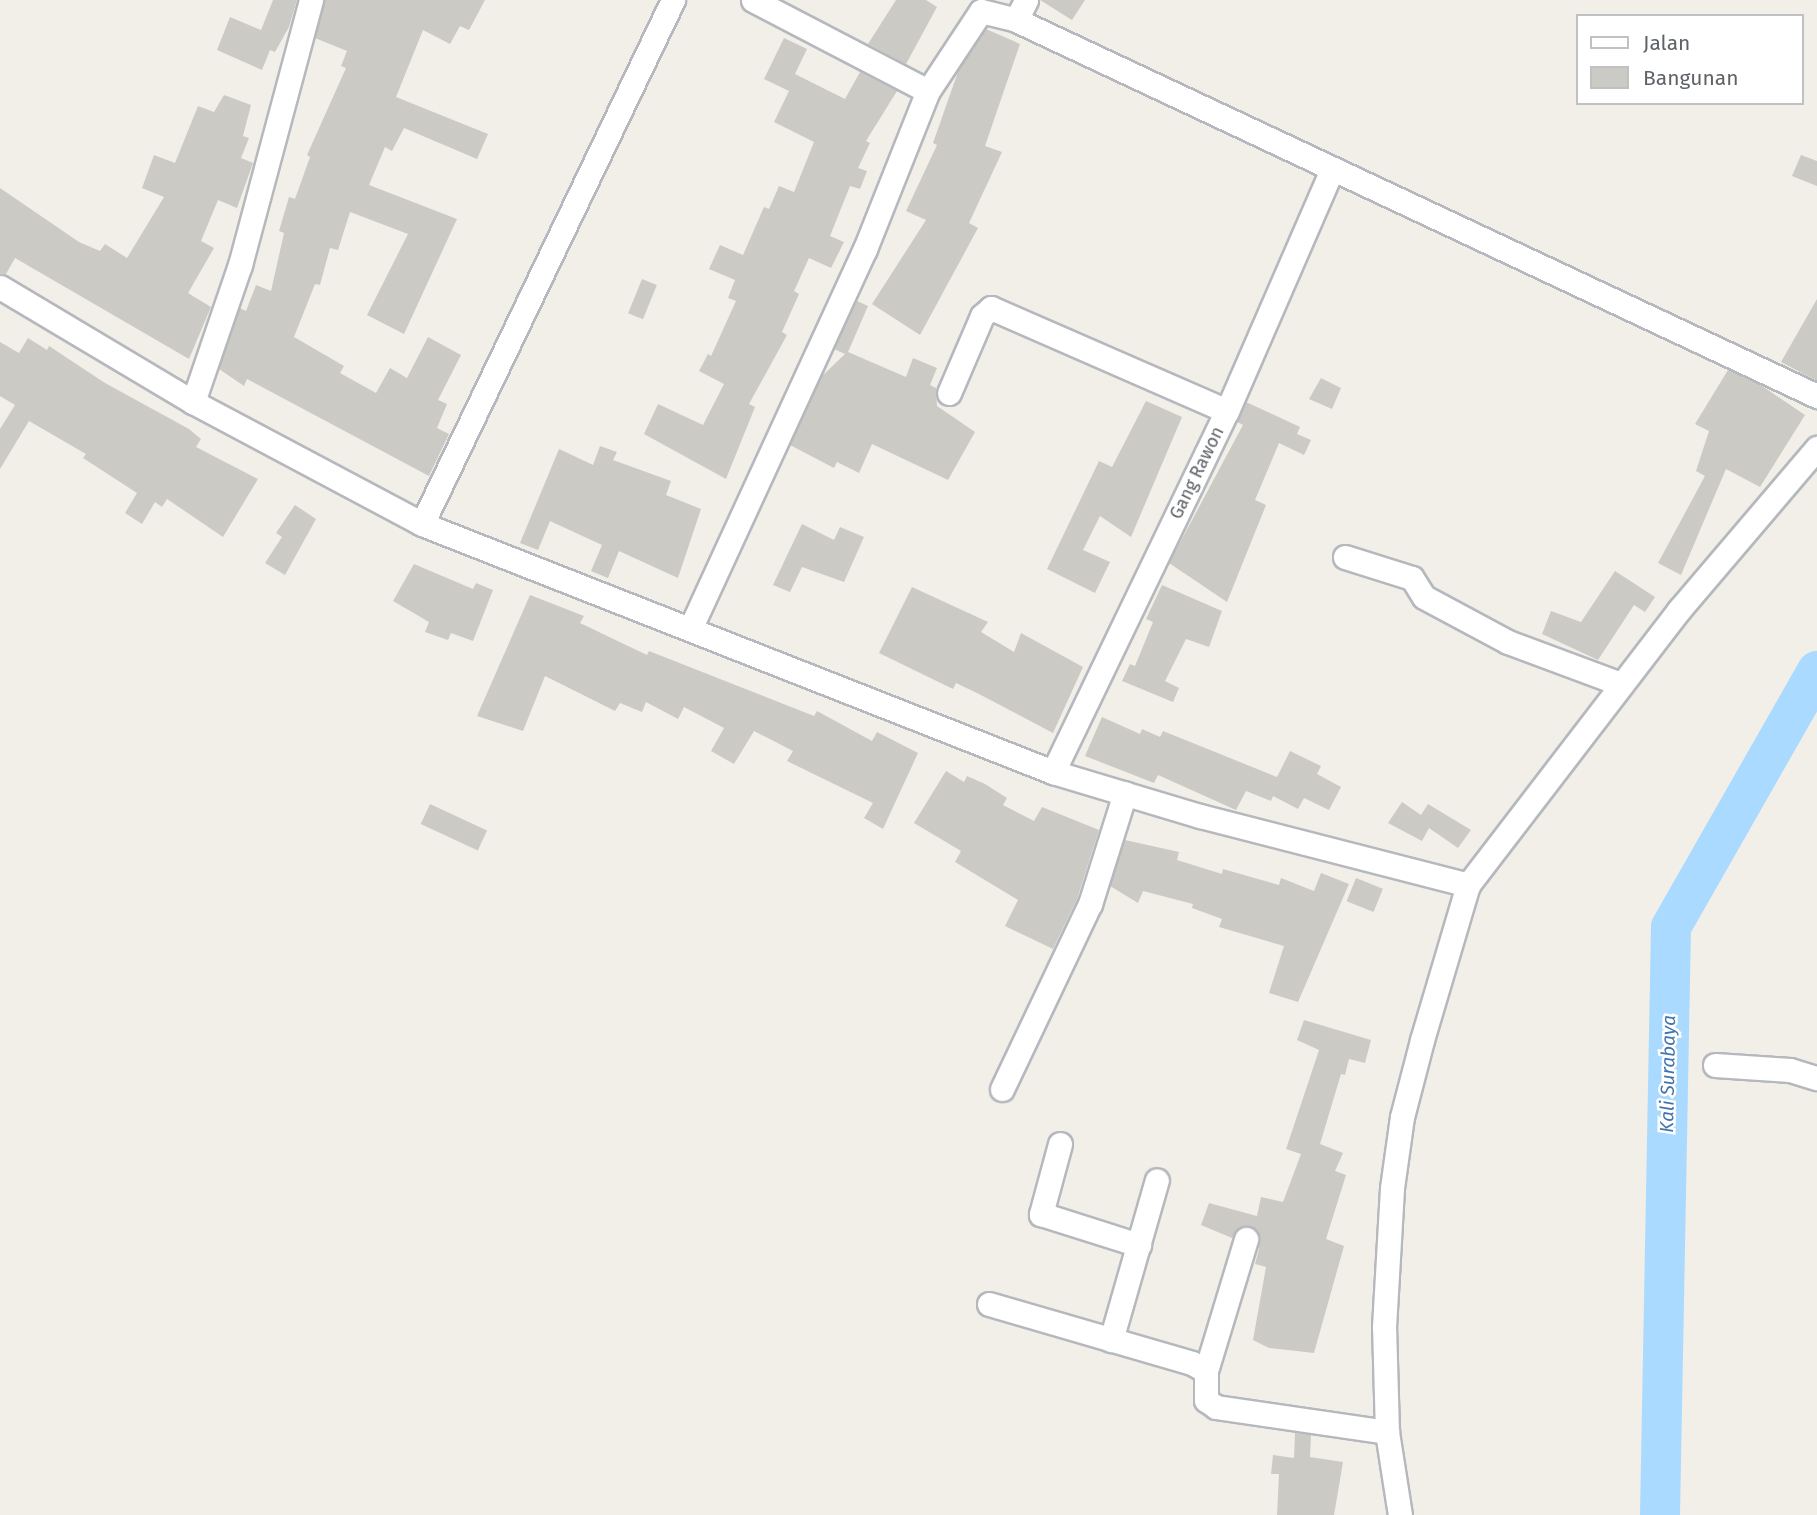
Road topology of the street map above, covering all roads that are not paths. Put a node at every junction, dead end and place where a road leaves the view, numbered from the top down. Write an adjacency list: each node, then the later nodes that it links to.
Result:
1 (311, 0): 10 (street)
2 (673, 0): 13 (street)
3 (753, 0): 5 (street)
4 (1021, 10): 5 (street); 6 (street)
5 (928, 91): 15 (street)
6 (1332, 169): 9 (street); 11 (street, Gang Rawon)
7 (0, 287): 10 (street)
8 (949, 393): 11 (street)
9 (1817, 396)
10 (193, 402): 13 (street)
11 (1227, 411): 17 (street, Gang Rawon)
12 (1817, 448): 16 (street)
13 (422, 524): 15 (street)
14 (1345, 557): 16 (street)
15 (691, 627): 17 (street)
16 (1622, 684): 19 (street)
17 (1053, 772): 18 (street)
18 (1125, 793): 19 (street); 22 (street)
19 (1468, 885): 30 (street)
20 (1715, 1065): 21 (street)
21 (1817, 1078)
22 (1002, 1089)
23 (1060, 1144): 26 (street)
24 (1157, 1180): 26 (street)
25 (1245, 1240): 29 (street)
26 (1139, 1245): 28 (street)
27 (989, 1304): 28 (street)
28 (1111, 1339): 29 (street)
29 (1206, 1371): 30 (street)
30 (1387, 1432): 31 (street)
31 (1400, 1515)

